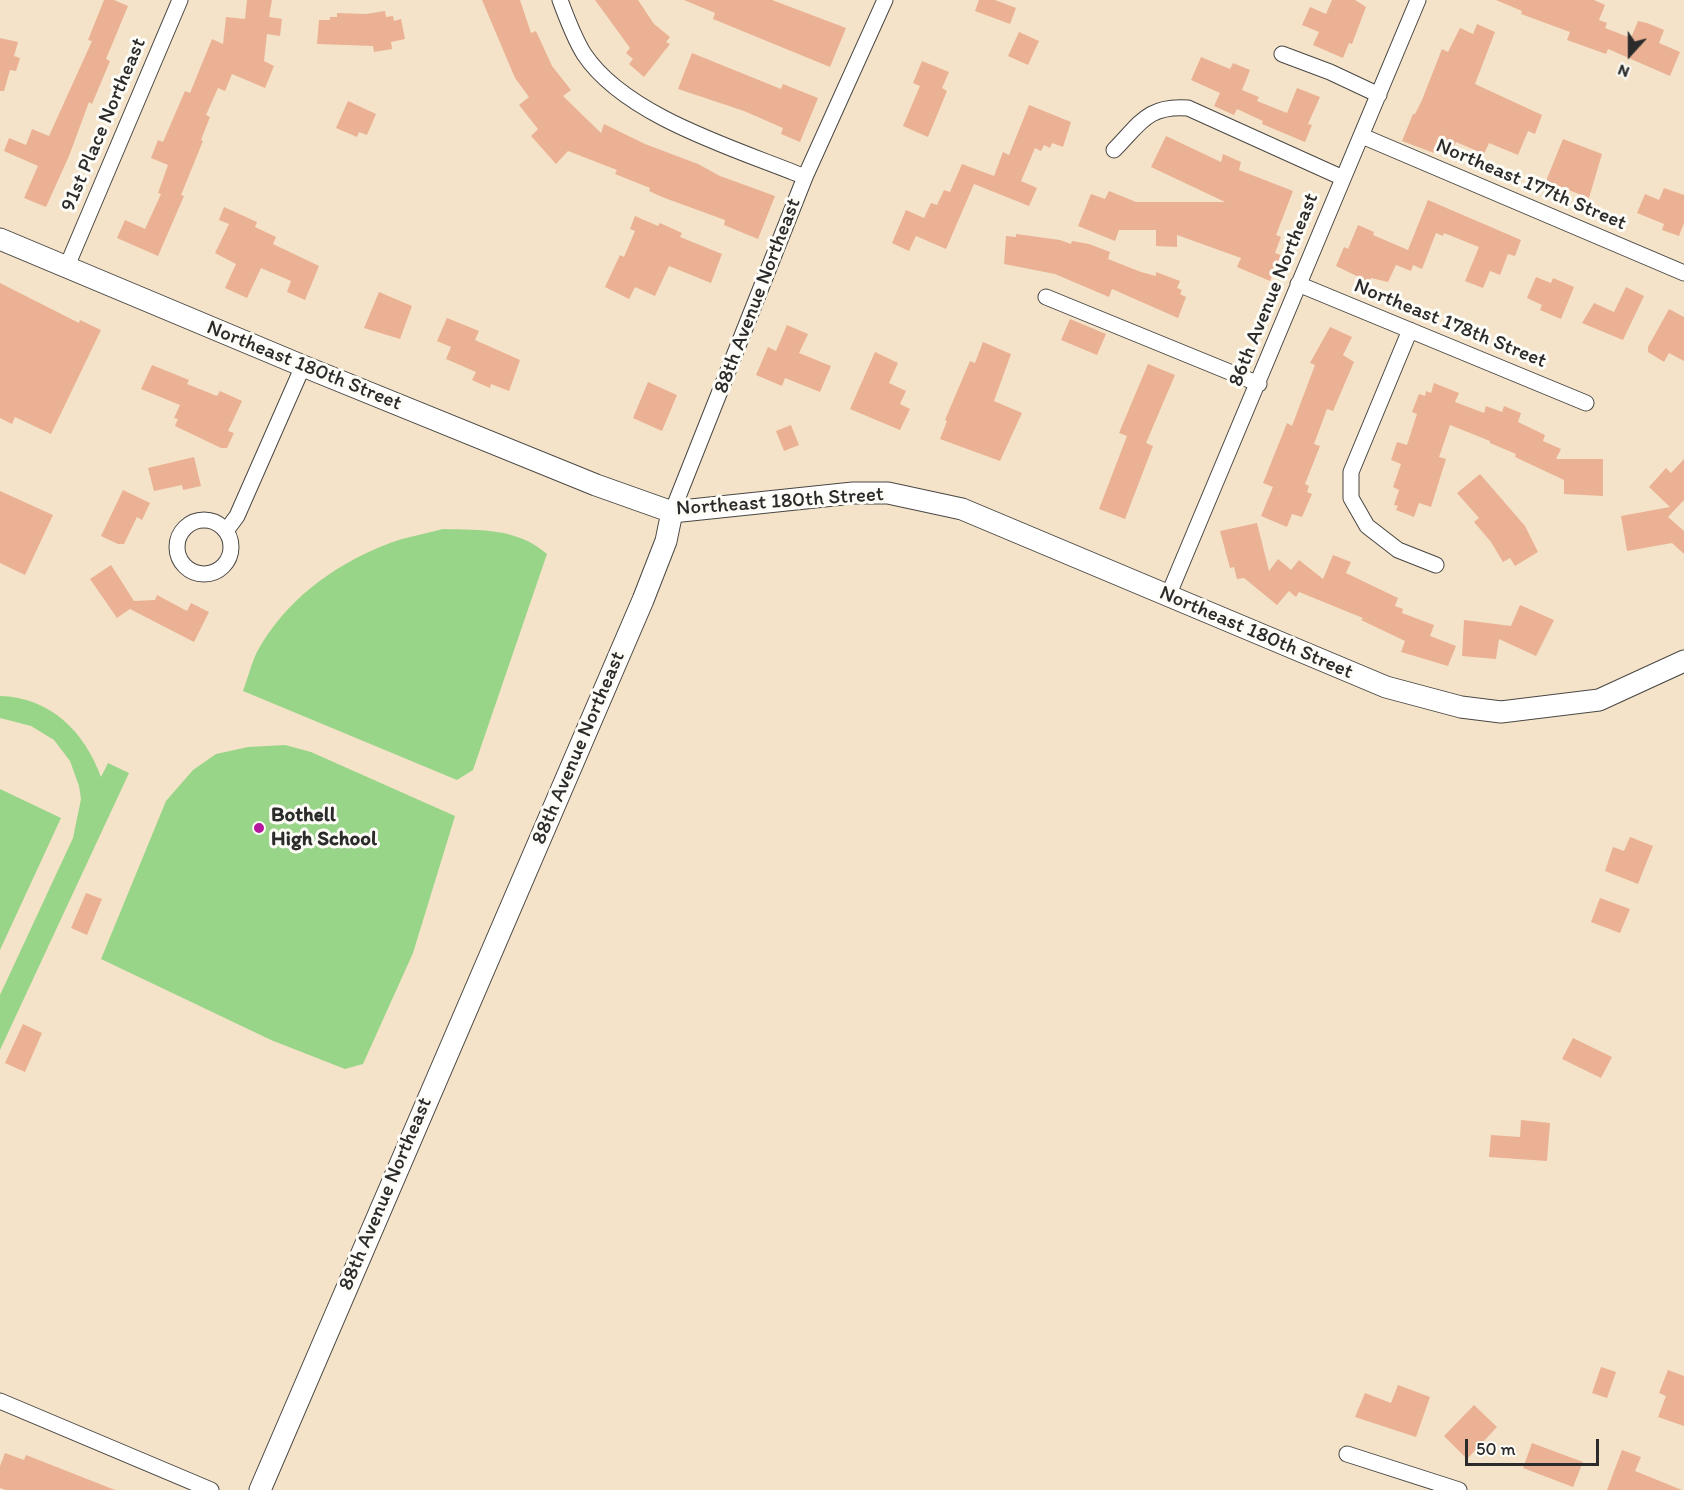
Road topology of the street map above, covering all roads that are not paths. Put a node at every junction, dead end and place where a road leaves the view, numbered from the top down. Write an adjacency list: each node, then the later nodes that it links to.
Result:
1 (180, 0): 12 (street, 91st Place Northeast)
2 (560, 0): 9 (street)
3 (885, 0): 9 (street, 88th Avenue Northeast)
4 (1418, 0): 6 (street, 86th Avenue Northeast)
5 (1282, 54): 6 (street)
6 (1379, 95): 7 (street, 86th Avenue Northeast)
7 (1362, 136): 10 (street, 86th Avenue Northeast); 13 (street, Northeast 177th Street)
8 (1114, 150): 10 (street)
9 (805, 177): 20 (street, 88th Avenue Northeast)
10 (1343, 178): 14 (street, 86th Avenue Northeast)
11 (0, 239): 12 (street, Northeast 180th Street)
12 (67, 266): 17 (street, Northeast 180th Street)
13 (1684, 273)
14 (1298, 284): 16 (street, Northeast 178th Street); 18 (street, 86th Avenue Northeast)
15 (1046, 297): 18 (street)
16 (1410, 330): 19 (street, Northeast 178th Street); 22 (street)
17 (303, 366): 20 (street, Northeast 180th Street); 21 (street)
18 (1259, 384): 23 (street, 86th Avenue Northeast)
19 (1586, 403)
20 (672, 512): 23 (street, Northeast 180th Street); 29 (street, 88th Avenue Northeast)
21 (226, 531)
22 (1436, 566)
23 (1168, 596): 24 (street, Northeast 180th Street)
24 (1684, 661)
25 (0, 1401): 28 (street)
26 (1347, 1454): 27 (street)
27 (1436, 1486): 30 (street)
28 (211, 1490)
29 (260, 1490)
30 (1459, 1490)

